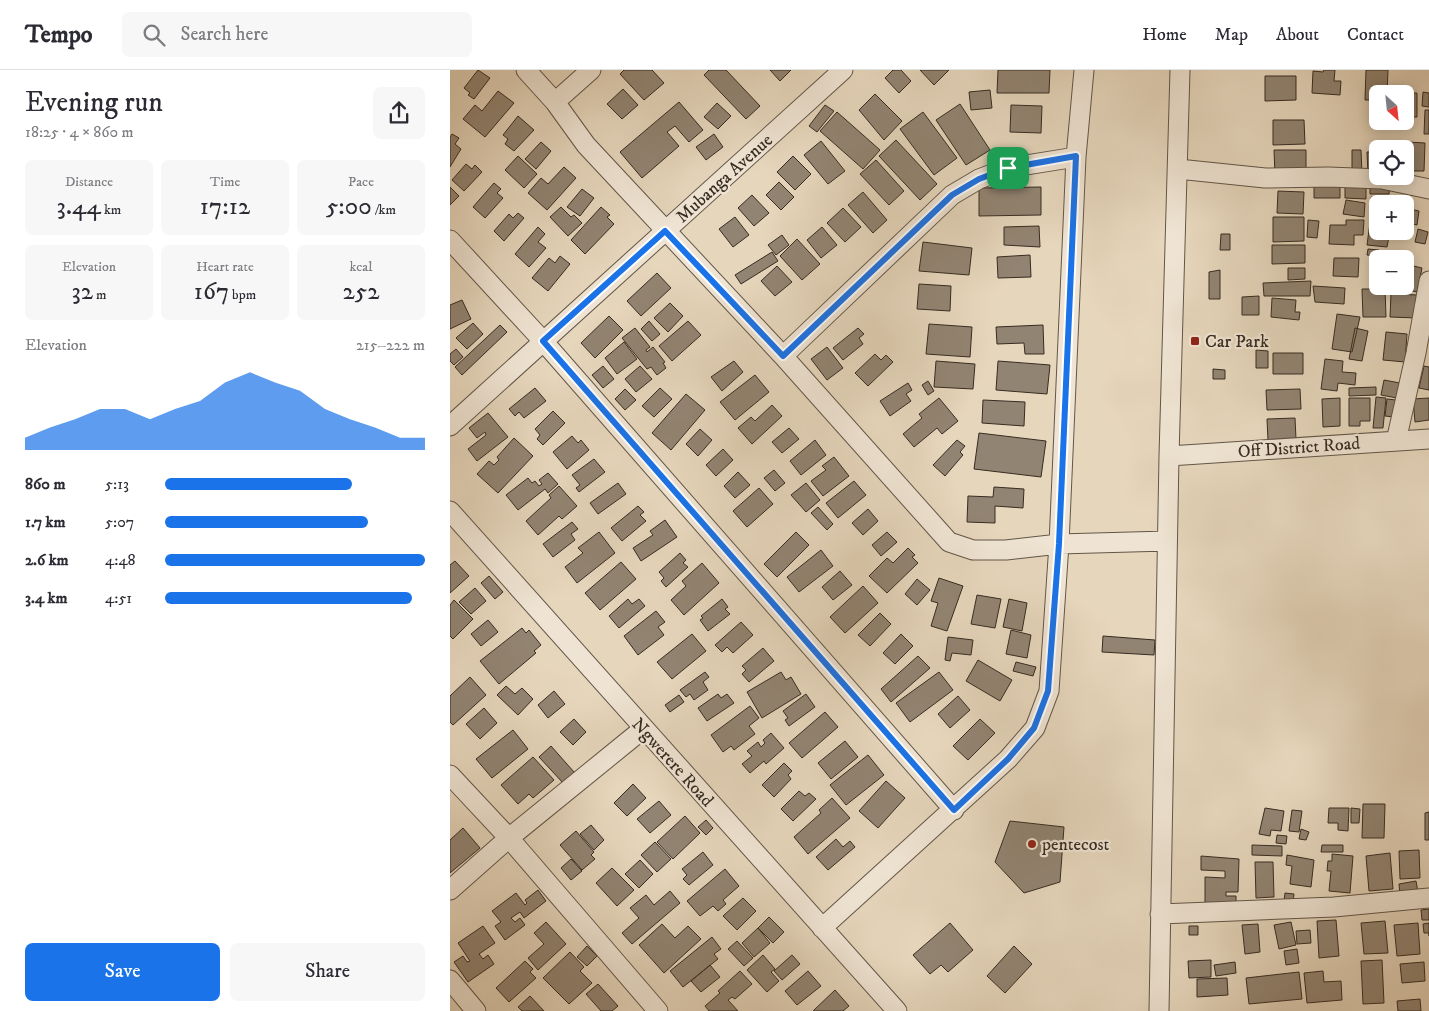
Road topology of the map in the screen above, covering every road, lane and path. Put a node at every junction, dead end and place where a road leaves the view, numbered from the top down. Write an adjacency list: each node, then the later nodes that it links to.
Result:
1 (526, 70): 6 (street)
2 (591, 70): 6 (street)
3 (843, 70): 10 (street, Mubanga Avenue)
4 (1084, 70): 7 (street)
5 (1180, 70): 8 (street)
6 (555, 102): 10 (street)
7 (1076, 156): 14 (street); 21 (street)
8 (1178, 169): 9 (street); 18 (street)
9 (1429, 189)
10 (665, 231): 13 (street, Mubanga Avenue); 14 (street)
11 (450, 240): 13 (street)
12 (1429, 281): 17 (street)
13 (543, 341): 15 (street, Mubanga Avenue); 24 (street)
14 (783, 356): 21 (street)
15 (450, 426)
16 (1429, 439): 17 (street, Off District Road)
17 (1396, 441): 18 (street, Off District Road)
18 (1169, 456): 20 (street)
19 (450, 512): 22 (street, Ngwerere Road)
20 (1167, 541): 21 (street); 28 (street)
21 (1059, 544): 24 (street)
22 (644, 728): 25 (street); 29 (street, Ngwerere Road)
23 (450, 775): 25 (street)
24 (954, 810): 29 (street)
25 (509, 838): 26 (street); 32 (street)
26 (450, 890)
27 (1429, 898): 28 (street)
28 (1160, 914): 34 (street)
29 (822, 928): 33 (street, Ngwerere Road)
30 (450, 980): 31 (street)
31 (476, 1011)
32 (658, 1011)
33 (897, 1011)
34 (1159, 1011)

